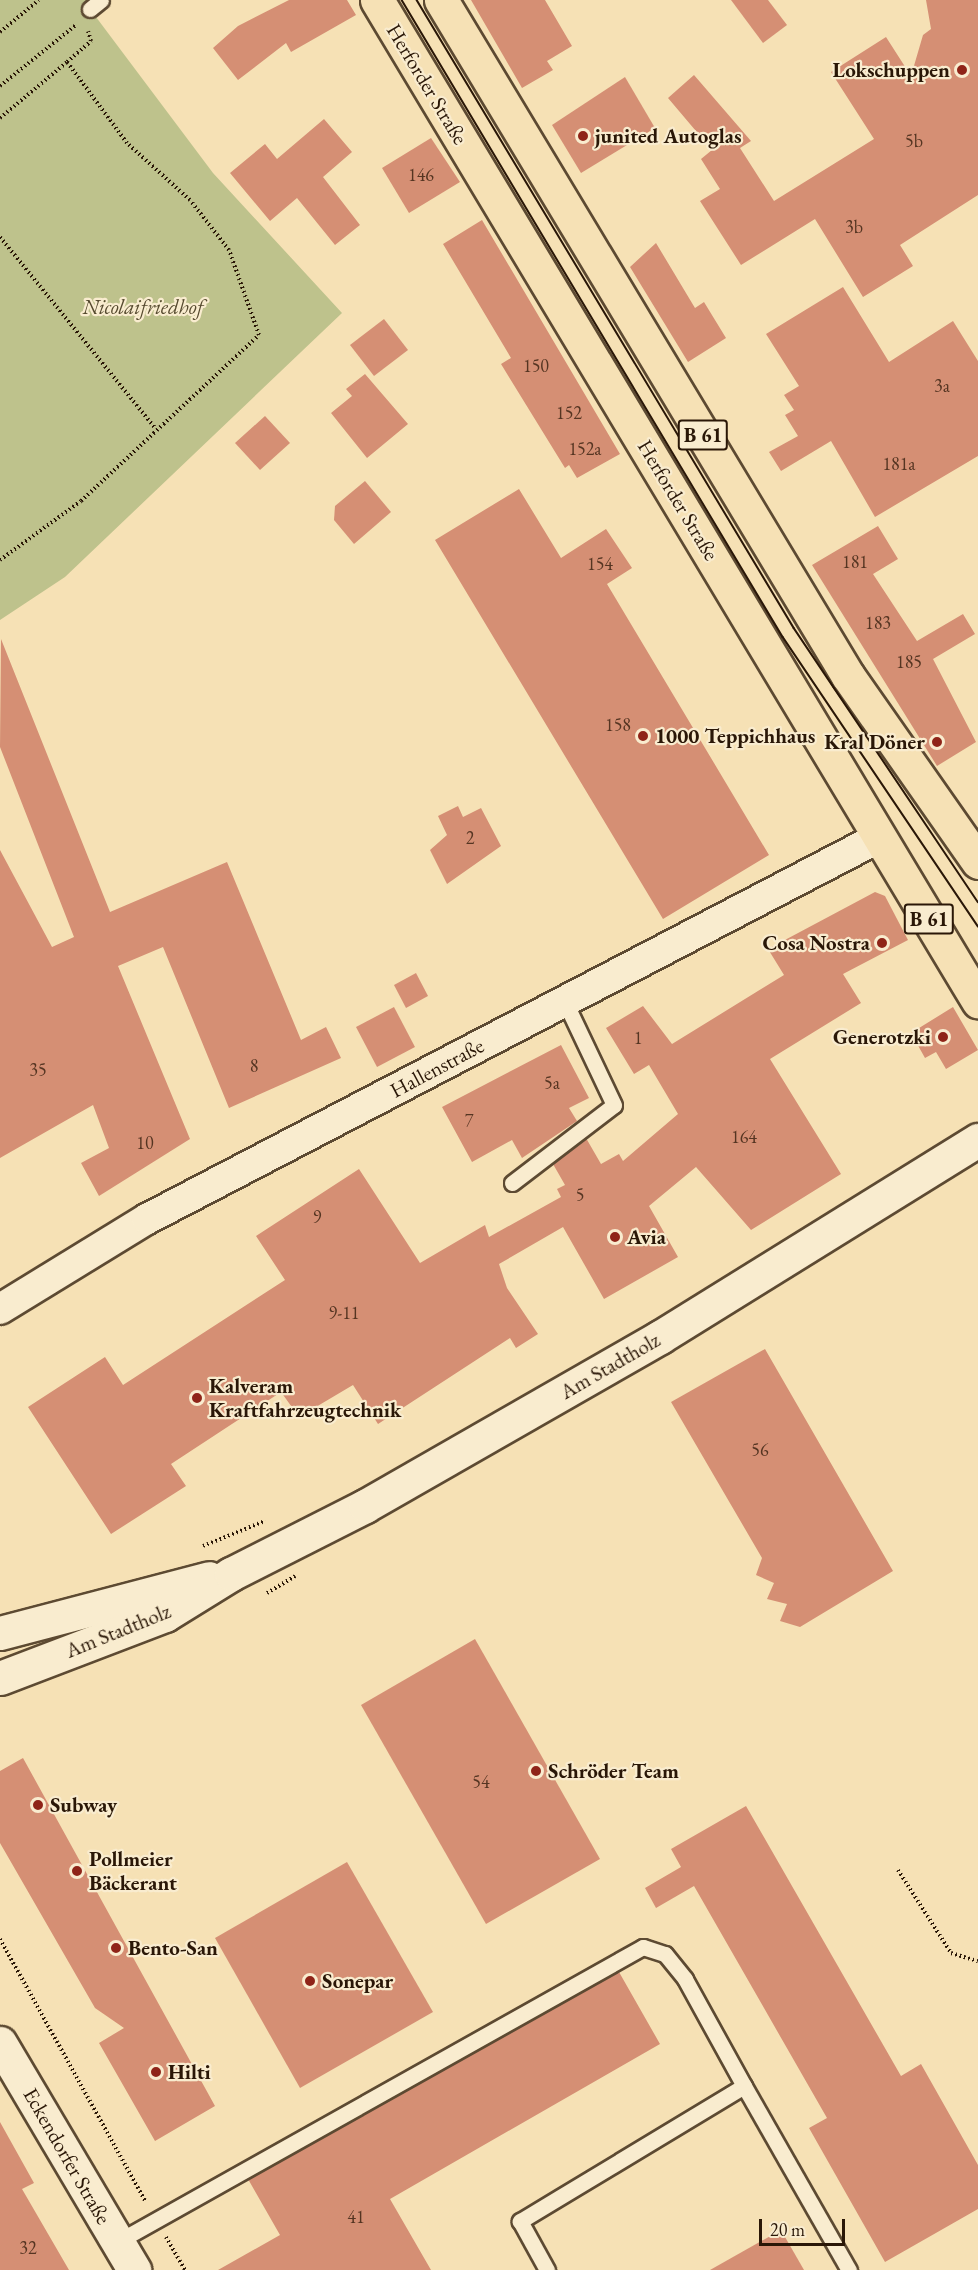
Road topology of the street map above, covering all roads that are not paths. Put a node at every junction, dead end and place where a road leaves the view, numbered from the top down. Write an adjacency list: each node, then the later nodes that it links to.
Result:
1 (377, 0): 3 (main road, Herforder Straße / B 61)
2 (441, 0): 4 (main road, B 61)
3 (880, 837): 5 (main road, Herforder Straße / B 61); 6 (street, Hallenstraße)
4 (978, 862)
5 (978, 1001)
6 (565, 1002): 8 (lane); 9 (street, Hallenstraße)
7 (978, 1140): 10 (street, Am Stadtholz)
8 (512, 1183)
9 (0, 1309)
10 (231, 1574): 11 (street, Am Stadtholz); 12 (street, Am Stadtholz)
11 (8, 1626)
12 (0, 1678)
13 (0, 2043): 15 (street, Eckendorfer Straße)
14 (744, 2086): 15 (lane); 17 (lane); 18 (lane)
15 (117, 2242): 16 (street, Eckendorfer Straße)
16 (134, 2270)
17 (547, 2270)
18 (849, 2270)

